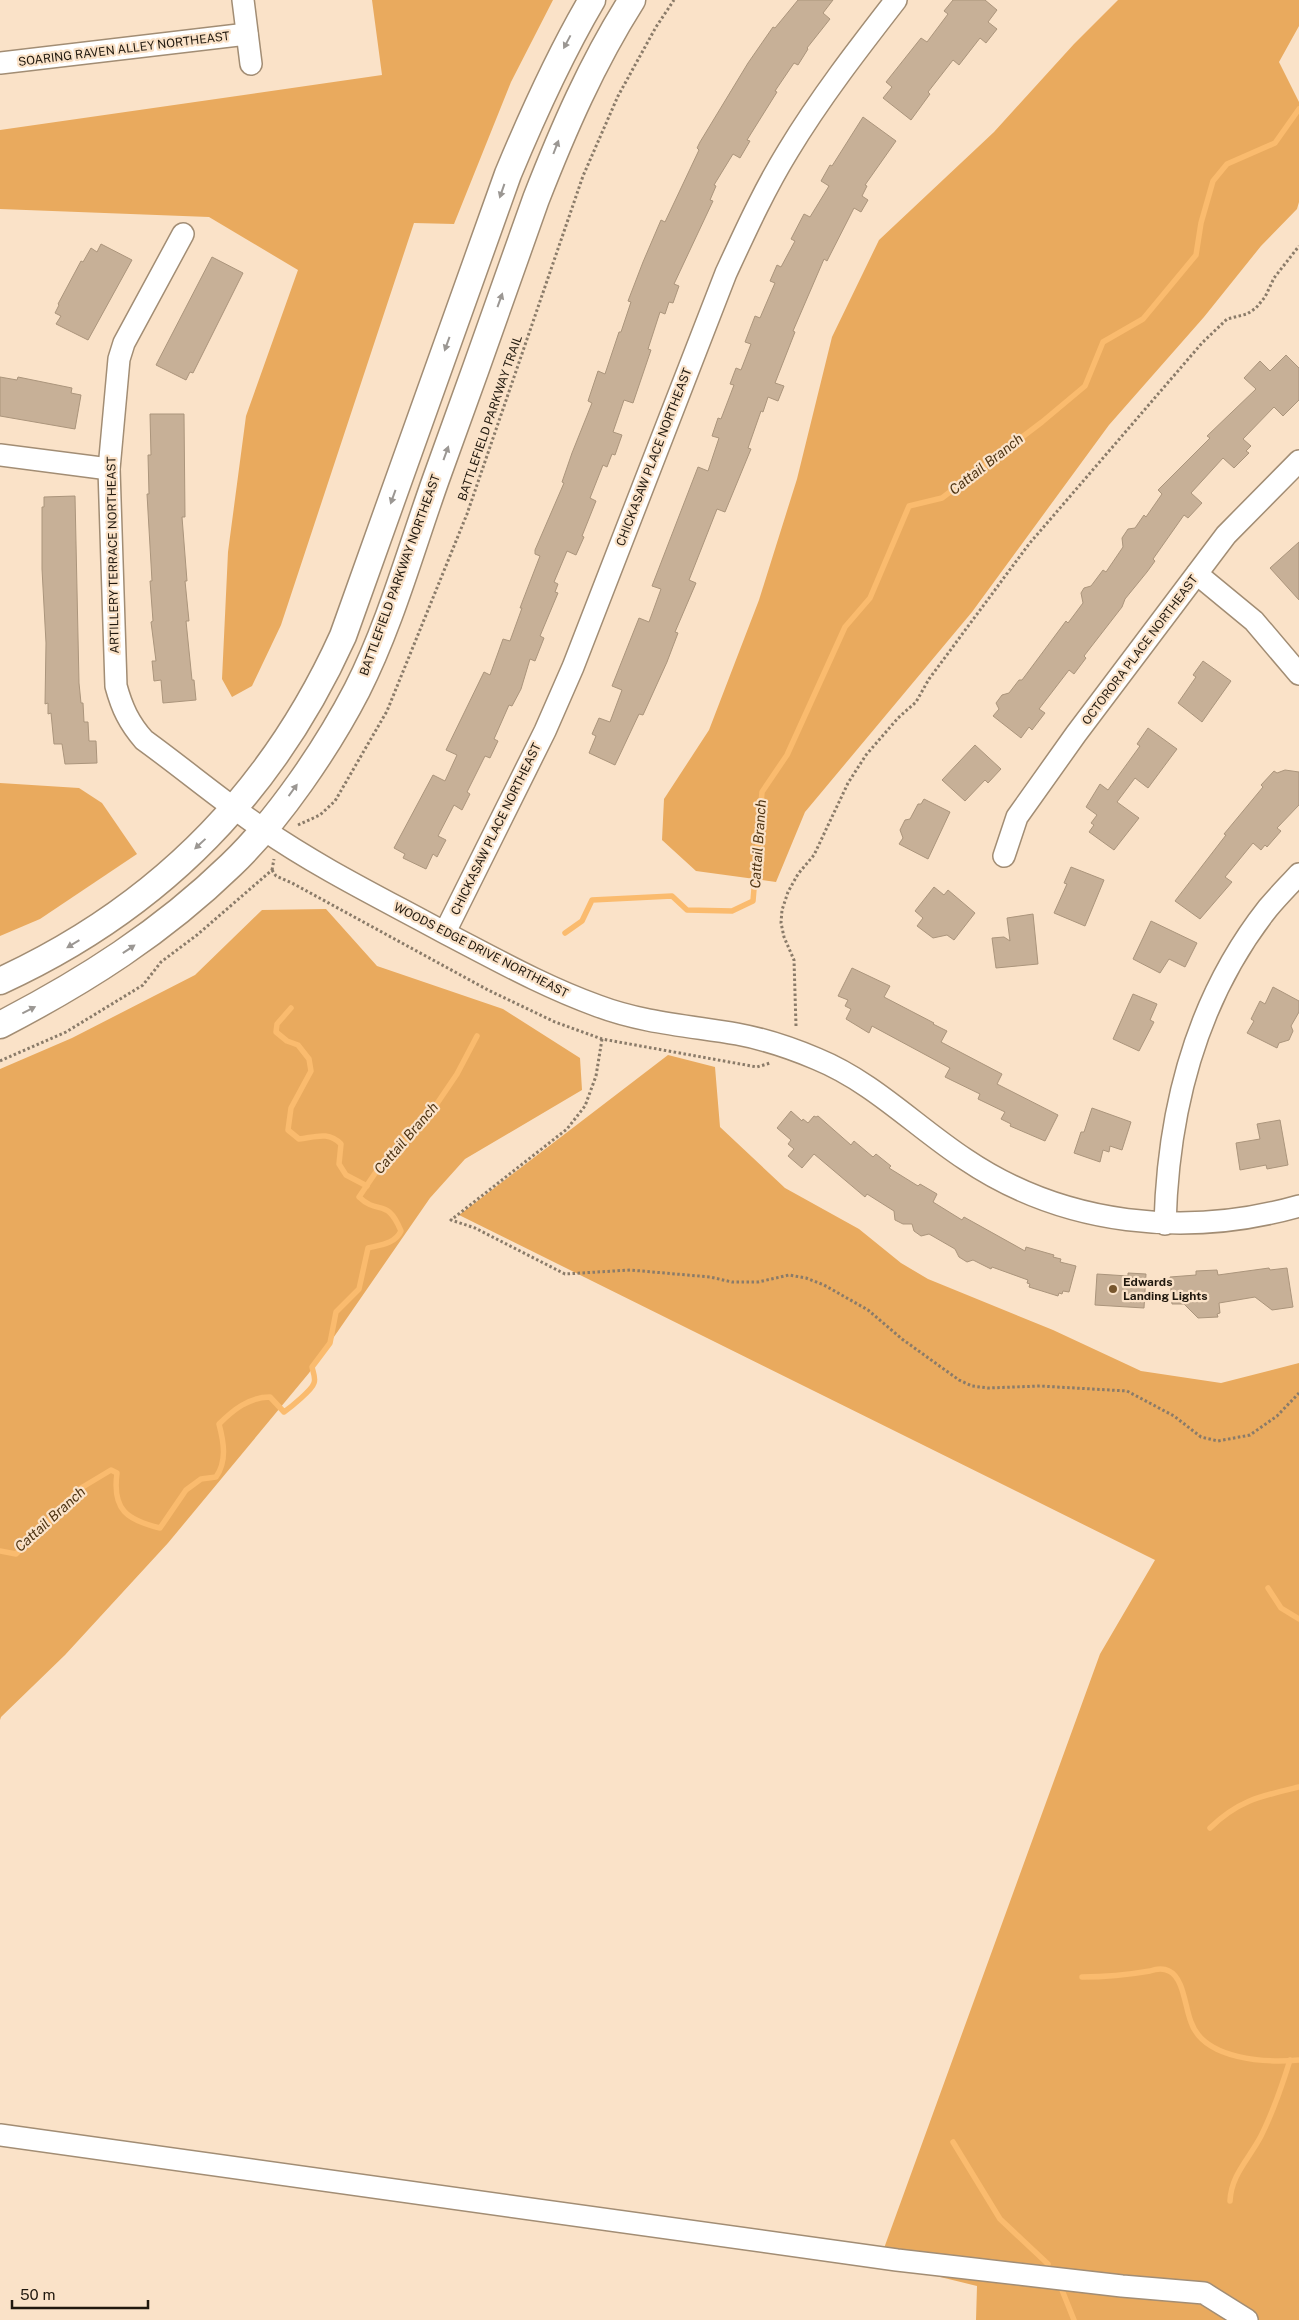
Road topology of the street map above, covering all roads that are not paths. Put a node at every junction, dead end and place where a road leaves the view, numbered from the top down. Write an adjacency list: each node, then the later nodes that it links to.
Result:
1 (243, 0): 5 (street)
2 (592, 0): 14 (main road, one-way to 14)
3 (632, 0): 15 (main road, BATTLEFIELD PARKWAY NORTHEAST, one-way to 3)
4 (896, 0): 18 (street, CHICKASAW PLACE NORTHEAST)
5 (247, 34): 6 (street, SOARING RAVEN ALLEY NORTHEAST); 7 (street)
6 (0, 63)
7 (251, 64)
8 (183, 234): 11 (street, ARTILLERY TERRACE NORTHEAST)
9 (0, 455): 11 (street)
10 (1299, 461): 12 (street, OCTORORA PLACE NORTHEAST)
11 (109, 470): 14 (street, ARTILLERY TERRACE NORTHEAST)
12 (1197, 574): 13 (street); 16 (street, OCTORORA PLACE NORTHEAST)
13 (1299, 674)
14 (234, 809): 15 (street, WOODS EDGE DRIVE NORTHEAST); 19 (main road, one-way to 19)
15 (263, 829): 18 (street, WOODS EDGE DRIVE NORTHEAST); 20 (main road, BATTLEFIELD PARKWAY NORTHEAST, one-way to 15)
16 (1004, 856)
17 (1299, 874): 22 (street)
18 (445, 932): 22 (street, WOODS EDGE DRIVE NORTHEAST)
19 (0, 981)
20 (0, 1025)
21 (1299, 1206): 22 (street, WOODS EDGE DRIVE NORTHEAST)
22 (1165, 1224)
23 (0, 2135): 24 (street)
24 (1247, 2320)

